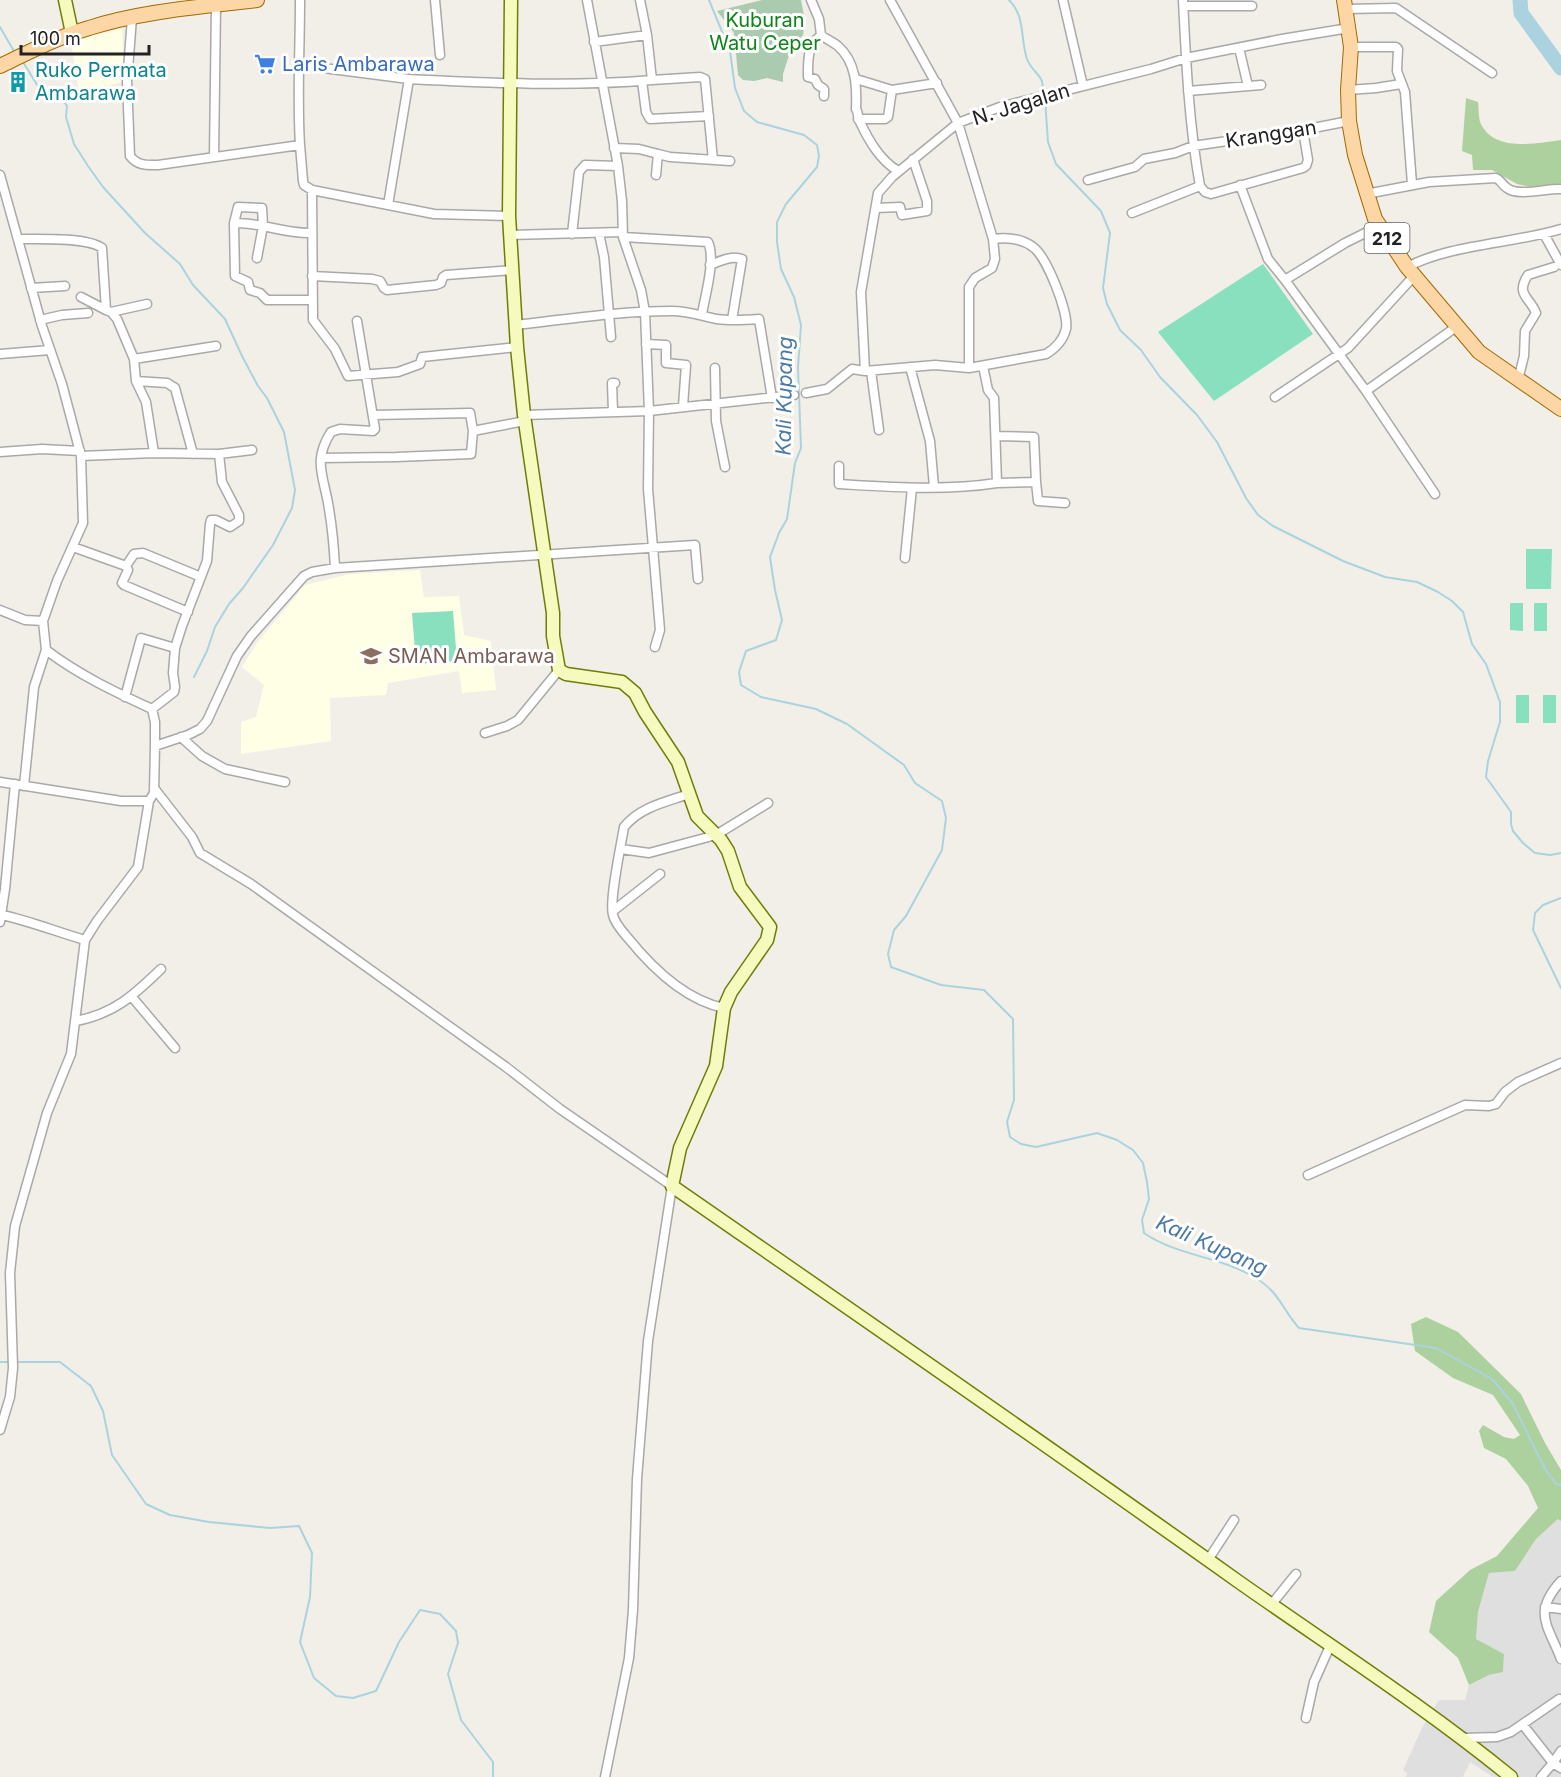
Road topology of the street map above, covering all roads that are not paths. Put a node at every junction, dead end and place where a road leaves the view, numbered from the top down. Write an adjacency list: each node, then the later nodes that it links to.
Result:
1 (65, 0): 17 (street)
2 (256, 0): 12 (main road)
3 (300, 0): 26 (street)
4 (435, 0): 23 (street)
5 (511, 0): 32 (street)
6 (587, 0): 20 (street)
7 (640, 0): 18 (street)
8 (811, 0): 19 (street)
9 (890, 0): 33 (street, N. Jagalan)
10 (1063, 0): 37 (street, N. Jagalan)
11 (1184, 3): 14 (street); 24 (street)
12 (216, 5): 15 (main road); 52 (street)
13 (1345, 5): 16 (main road, 212); 27 (street)
14 (1252, 6)
15 (132, 18): 17 (main road); 52 (street)
16 (1349, 28): 21 (main road, 212); 22 (street)
17 (72, 33): 25 (main road)
18 (647, 35): 20 (street); 30 (street)
19 (821, 35): 29 (street); 42 (street)
20 (594, 42): 34 (street)
21 (1351, 47): 35 (street); 40 (main road, 212)
22 (1239, 48): 24 (street); 38 (street)
23 (440, 55)
24 (1186, 58): 37 (street, N. Jagalan); 41 (street)
25 (0, 66)
26 (300, 66): 28 (street); 48 (street)
27 (1492, 73)
28 (409, 79): 32 (street); 67 (street)
29 (856, 79): 39 (street); 44 (street)
30 (652, 80): 31 (street); 43 (street)
31 (642, 81): 34 (street); 43 (street)
32 (509, 83): 34 (street); 70 (street)
33 (937, 83): 39 (street); 46 (street, N. Jagalan)
34 (602, 84): 50 (street)
35 (1401, 84): 40 (street); 61 (street)
36 (1261, 85): 38 (street)
37 (1083, 86): 46 (street, N. Jagalan)
38 (1248, 86): 41 (street)
39 (892, 90): 44 (street)
40 (1348, 90): 45 (main road, 212)
41 (1188, 92): 49 (street)
42 (824, 96)
43 (709, 116): 54 (street)
44 (858, 119): 57 (street)
45 (1349, 121): 47 (street, Kranggan); 66 (main road, 212)
46 (958, 123): 53 (street, N. Jagalan); 82 (street, N. Jagalan)
47 (1304, 130): 49 (street, Kranggan); 62 (street)
48 (300, 145): 52 (street); 65 (street)
49 (1193, 146): 60 (street, Kranggan); 63 (street)
50 (614, 148): 51 (street); 56 (street)
51 (658, 154): 54 (street); 59 (street)
52 (214, 157)
53 (913, 159): 57 (street, N. Jagalan); 68 (street)
54 (712, 160): 55 (street)
55 (730, 161)
56 (618, 166): 77 (street); 80 (street)
57 (898, 171): 68 (street, N. Jagalan)
58 (0, 175): 81 (street)
59 (656, 175)
60 (1088, 180)
61 (1413, 184): 64 (street); 66 (street)
62 (1240, 185): 63 (street); 89 (street)
63 (1200, 186): 69 (street)
64 (1561, 189)
65 (312, 190): 67 (street); 75 (street)
66 (1366, 194): 73 (main road, 212)
67 (388, 205): 70 (street)
68 (876, 208): 117 (street, N. Jagalan)
69 (1132, 213)
70 (509, 216): 79 (street)
71 (234, 223): 72 (street); 72 (street); 93 (street)
72 (262, 226): 75 (street); 83 (street)
73 (1378, 226): 87 (main road, 212); 89 (street)
74 (1561, 229): 78 (street)
75 (311, 233): 88 (street)
76 (599, 233): 77 (street); 80 (street); 98 (street)
77 (572, 234): 79 (street)
78 (1544, 234): 85 (street); 87 (street)
79 (510, 235): 86 (street)
80 (623, 235): 84 (street); 96 (street)
81 (18, 239): 91 (street); 95 (street)
82 (993, 239): 113 (street); 116 (street, N. Jagalan)
83 (257, 258)
84 (710, 265): 99 (street); 101 (street)
85 (1558, 266): 119 (street)
86 (512, 270): 88 (street); 103 (street)
87 (1410, 272): 104 (main road, 212); 111 (street)
88 (312, 276): 93 (street)
89 (1285, 280): 111 (street)
90 (66, 286): 91 (street)
91 (31, 288): 100 (street)
92 (81, 297): 95 (street)
93 (312, 300): 118 (street)
94 (147, 304): 95 (street)
95 (108, 311): 112 (street)
96 (645, 312): 98 (street); 99 (street); 106 (street)
97 (88, 313): 100 (street)
98 (608, 314): 103 (street); 105 (street)
99 (702, 314): 101 (street)
100 (40, 320): 109 (street)
101 (732, 320): 126 (street)
102 (357, 321): 118 (street)
103 (516, 325): 108 (street)
104 (1456, 327): 119 (main road, 212); 122 (street)
105 (610, 337)
106 (646, 344): 128 (street); 130 (street)
107 (216, 346): 112 (street)
108 (517, 346): 118 (street); 133 (street)
109 (50, 350): 110 (street); 140 (street)
110 (0, 354)
111 (1340, 354): 122 (street); 125 (street)
112 (134, 359): 120 (street)
113 (983, 366): 116 (street); 136 (street)
114 (910, 367): 116 (street); 117 (street); 148 (street)
115 (715, 368): 127 (street)
116 (969, 368)
117 (868, 371): 123 (street); 135 (street, N. Jagalan)
118 (367, 374): 132 (street)
119 (1518, 380): 129 (main road, 212)
120 (136, 381): 139 (street); 141 (street)
121 (615, 383): 131 (street)
122 (1366, 391): 150 (street)
123 (806, 393)
124 (794, 395): 126 (street)
125 (1275, 397)
126 (772, 398): 127 (street)
127 (715, 403): 128 (street); 145 (street)
128 (683, 406): 130 (street)
129 (1561, 409)
130 (648, 411): 131 (street); 153 (street)
131 (613, 412): 133 (street)
132 (373, 415): 134 (street); 143 (street)
133 (524, 418): 134 (street); 154 (street)
134 (473, 430): 143 (street)
135 (879, 430)
136 (996, 436): 146 (street); 147 (street)
137 (252, 450): 142 (street)
138 (0, 452): 140 (street)
139 (154, 453): 140 (street); 141 (street)
140 (80, 454): 152 (street)
141 (193, 454): 142 (street)
142 (219, 454): 158 (street)
143 (321, 458): 157 (street)
144 (839, 466): 149 (street)
145 (725, 467)
146 (1036, 482): 147 (street); 151 (street)
147 (997, 483): 148 (street)
148 (934, 487): 149 (street)
149 (912, 488): 155 (street)
150 (1435, 494)
151 (1065, 503)
152 (73, 547): 156 (street); 162 (street)
153 (652, 547): 154 (street); 159 (street); 163 (street)
154 (544, 555): 157 (street); 166 (street)
155 (905, 558)
156 (126, 566): 158 (street); 161 (street)
157 (335, 568): 170 (street)
158 (201, 577): 161 (street)
159 (698, 579)
160 (0, 610): 162 (street)
161 (188, 612): 164 (street)
162 (43, 621): 165 (street)
163 (656, 646)
164 (175, 648): 167 (street); 168 (street)
165 (46, 650): 167 (street); 175 (street)
166 (559, 670): 169 (street); 177 (street)
167 (125, 697): 168 (street)
168 (152, 709): 171 (street)
169 (485, 733)
170 (181, 737): 171 (street); 173 (street)
171 (155, 746): 176 (street)
172 (0, 782): 174 (street)
173 (285, 782)
174 (15, 784): 175 (street); 184 (street)
175 (24, 786): 178 (street)
176 (154, 788): 178 (street); 193 (street)
177 (689, 794): 180 (street); 181 (street)
178 (149, 801): 185 (street)
179 (768, 803): 180 (street)
180 (716, 835): 181 (street); 188 (street)
181 (621, 849): 183 (street)
182 (660, 874): 183 (street)
183 (612, 911): 188 (street)
184 (1, 919): 185 (street)
185 (85, 940): 189 (street)
186 (161, 969): 187 (street)
187 (132, 997): 189 (street); 190 (street)
188 (724, 1008): 193 (street)
189 (76, 1021): 194 (street)
190 (175, 1048)
191 (1561, 1063): 192 (street)
192 (1308, 1175)
193 (672, 1186): 196 (street); 210 (street)
194 (0, 1430)
195 (1234, 1520): 196 (street)
196 (1208, 1560): 199 (street)
197 (1296, 1574): 199 (street)
198 (1561, 1581): 200 (street)
199 (1271, 1605): 202 (street)
200 (1545, 1607): 201 (street); 203 (street)
201 (1561, 1609)
202 (1330, 1646): 205 (street); 207 (street)
203 (1561, 1659)
204 (1560, 1698): 206 (street)
205 (1306, 1718)
206 (1523, 1725): 207 (street); 209 (street)
207 (1464, 1738): 211 (street)
208 (1561, 1750): 209 (street)
209 (1557, 1766): 212 (street)
210 (605, 1777)
211 (1511, 1777)
212 (1541, 1777)

